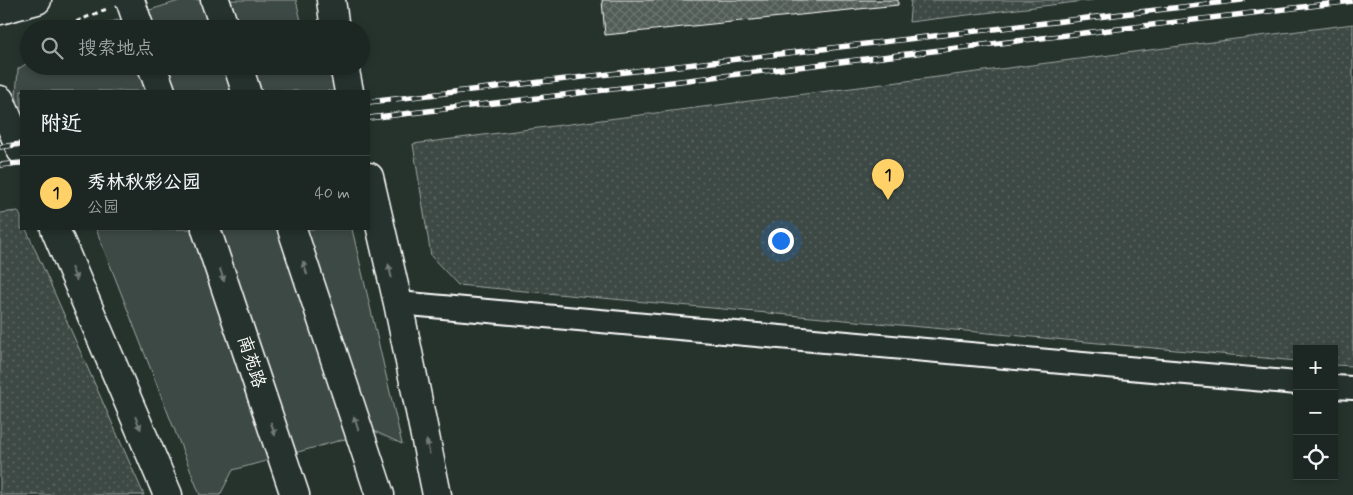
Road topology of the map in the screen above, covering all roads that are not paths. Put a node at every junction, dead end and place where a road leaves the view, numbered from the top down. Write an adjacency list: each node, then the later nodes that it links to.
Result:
1 (38, 0): 5 (main road)
2 (216, 0): 7 (main road)
3 (331, 0): 8 (main road)
4 (120, 4): 6 (main road, bridge)
5 (0, 10)
6 (133, 20)
7 (222, 20)
8 (334, 20)
9 (155, 75): 12 (main road)
10 (241, 75): 13 (main road)
11 (346, 75): 14 (main road)
12 (161, 90)
13 (246, 90)
14 (349, 90)
15 (0, 100): 16 (main road)
16 (20, 148)
17 (370, 180): 21 (main road, one-way to 17)
18 (55, 230): 25 (main road, one-way to 25)
19 (206, 230): 26 (main road, 南苑路, one-way to 26)
20 (292, 230): 27 (main road, one-way to 20)
21 (398, 303): 22 (street); 28 (main road, one-way to 21)
22 (1293, 384)
23 (1338, 387): 24 (street)
24 (1353, 388)
25 (168, 495)
26 (295, 495)
27 (380, 495)
28 (437, 495)

